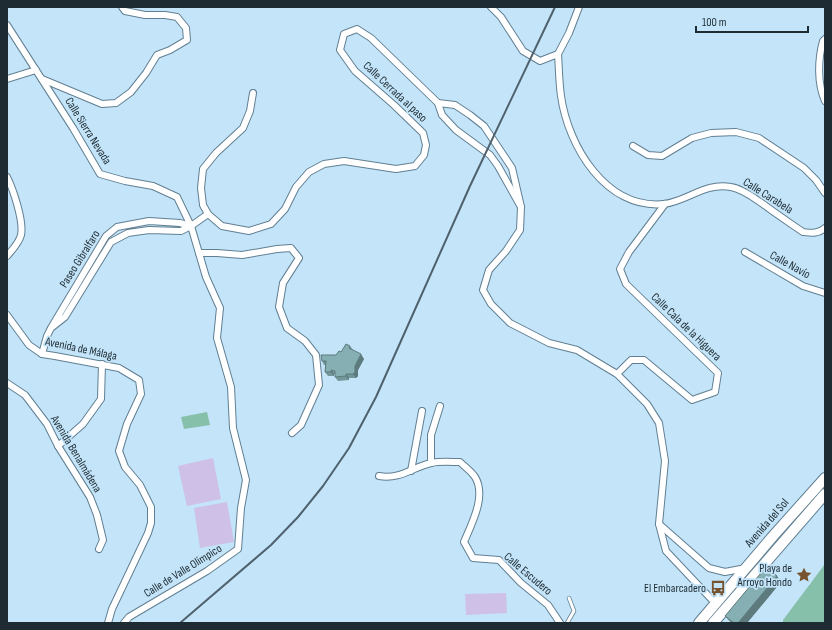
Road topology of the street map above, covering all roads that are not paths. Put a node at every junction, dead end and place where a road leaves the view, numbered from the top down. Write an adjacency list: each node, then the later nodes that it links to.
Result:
1 (122, 7): 9 (street)
2 (491, 7): 6 (street)
3 (579, 7): 6 (street)
4 (7, 26): 7 (street, Calle Sierra Nevada)
5 (825, 39): 11 (street)
6 (558, 54): 16 (street, Calle Carabela)
7 (36, 70): 8 (street); 9 (street, Calle Sierra Nevada)
8 (7, 79)
9 (42, 79): 19 (street, Calle Sierra Nevada)
10 (253, 93): 18 (street)
11 (825, 101)
12 (438, 103): 17 (street, Calle Cerrada al paso); 17 (street, Calle Cerrada al paso); 18 (street, Calle Cerrada al paso)
13 (633, 146): 15 (street)
14 (7, 177): 23 (street)
15 (825, 193)
16 (665, 204): 20 (street, Calle Carabela); 29 (street, Calle Cala de la Higuera)
17 (521, 207): 29 (street, Calle Cerrada al paso)
18 (208, 214): 19 (street)
19 (192, 226): 22 (street, Calle de Valle Olímpico); 26 (street, Paseo Gibralfaro); 26 (street, Paseo Gibralfaro)
20 (825, 228)
21 (745, 252): 24 (street, Calle Navío)
22 (199, 253): 33 (street); 46 (street, Calle de Valle Olímpico)
23 (7, 256)
24 (825, 293)
25 (7, 315): 27 (street, Avenida de Málaga)
26 (51, 328): 27 (street, Paseo Gibralfaro)
27 (42, 354): 28 (street, Avenida de Málaga)
28 (102, 364): 34 (street); 45 (street, Avenida de Málaga)
29 (617, 374): 40 (street)
30 (7, 383): 34 (street, Avenida Benalmádena)
31 (440, 406): 35 (street)
32 (422, 411): 36 (street)
33 (292, 433)
34 (58, 446): 41 (street, Avenida Benalmádena)
35 (431, 462): 36 (street, Calle Escudero); 47 (street, Calle Escudero)
36 (411, 471): 37 (street, Calle Escudero)
37 (379, 476)
38 (825, 478): 42 (main road, Avenida del Sol)
39 (825, 494): 50 (main road, Avenida del Sol)
40 (659, 524): 42 (street); 44 (street)
41 (99, 549)
42 (746, 568): 44 (main road, Avenida del Sol)
43 (569, 598): 48 (lane)
44 (716, 603): 49 (main road, Avenida del Sol)
45 (108, 623)
46 (124, 623)
47 (560, 623)
48 (567, 623)
49 (699, 623)
50 (713, 623)

